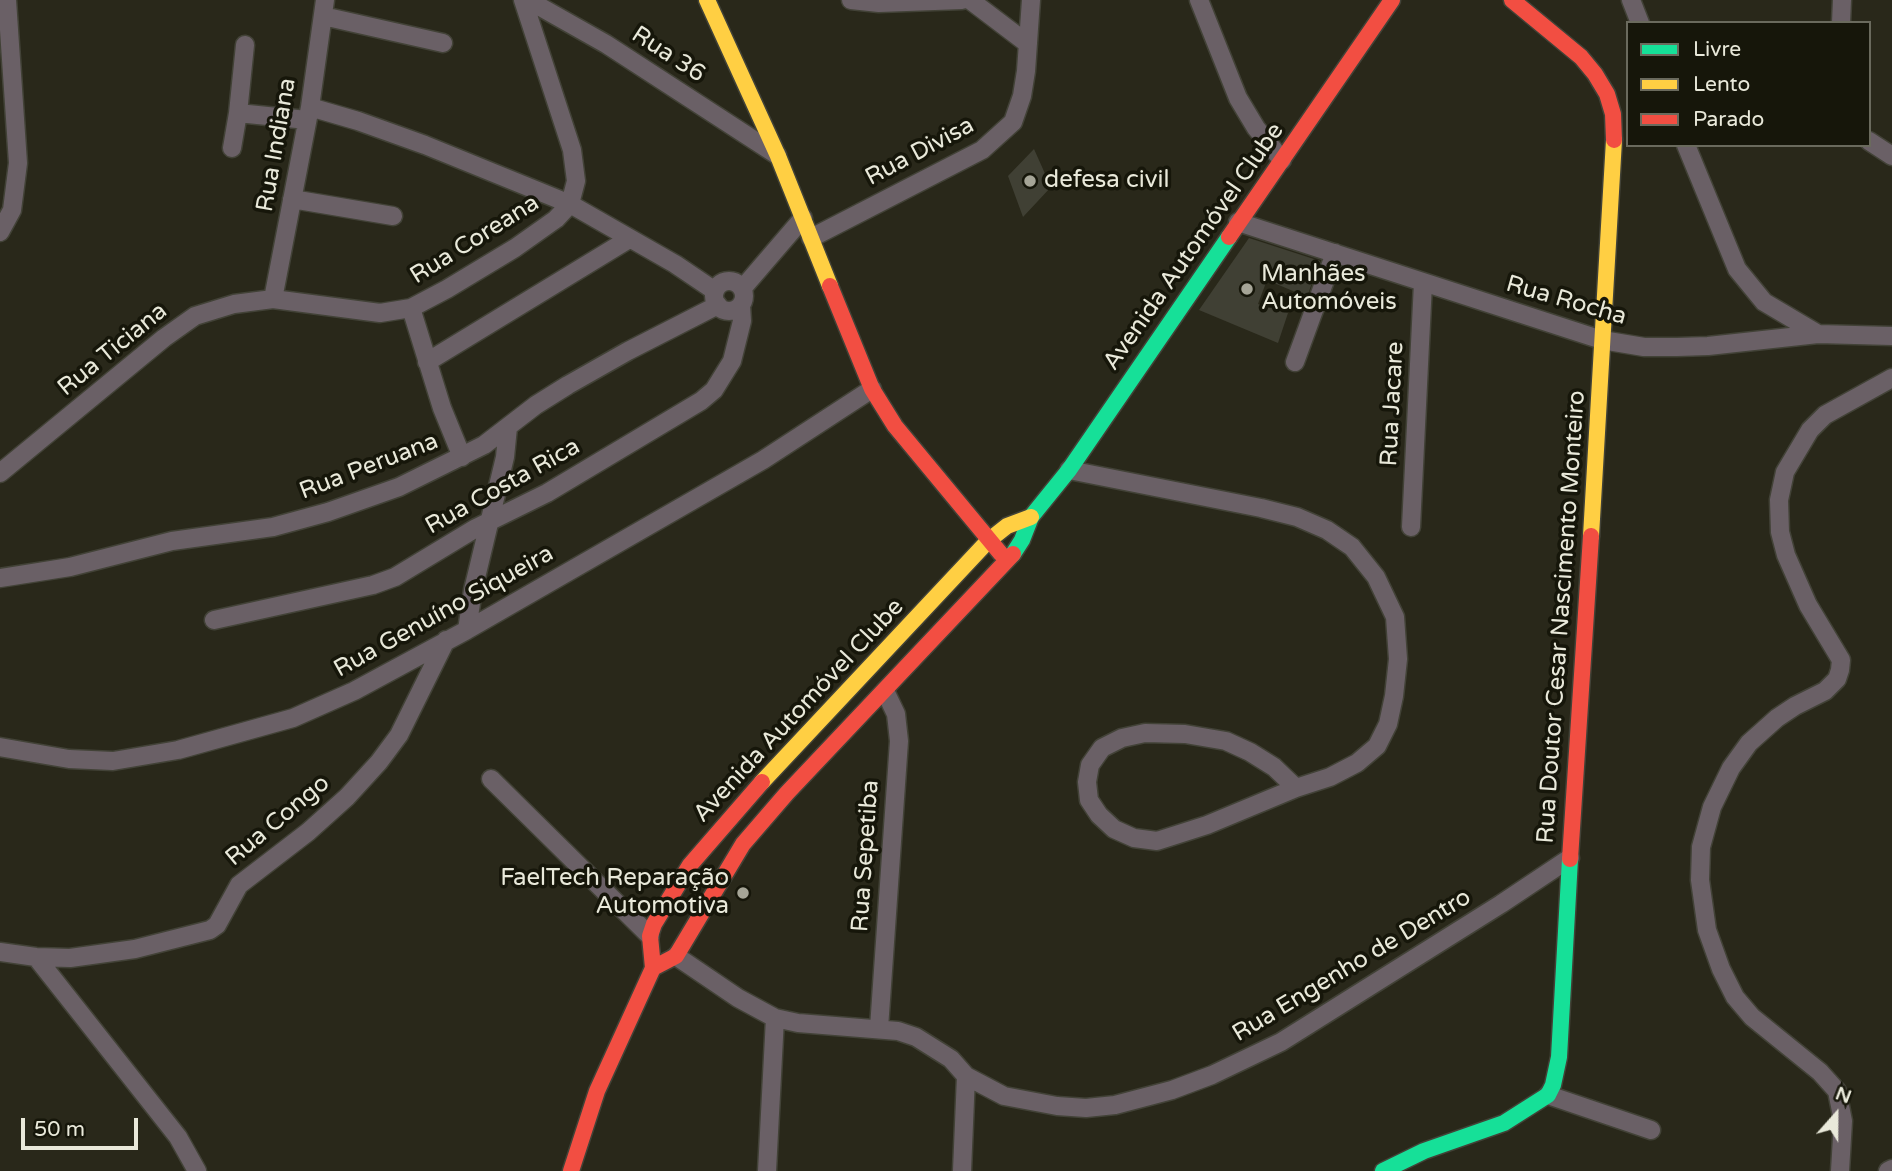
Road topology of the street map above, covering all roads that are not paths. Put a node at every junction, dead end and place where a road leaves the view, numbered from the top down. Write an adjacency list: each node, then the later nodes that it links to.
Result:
1 (7, 0): 22 (street)
2 (525, 0): 26 (street, Rua 36); 30 (street, Rua Coreana)
3 (707, 0): 26 (main road)
4 (851, 0): 5 (street)
5 (962, 0)
6 (970, 0): 17 (street)
7 (1031, 0): 17 (street, Rua Divisa)
8 (1199, 0): 28 (street)
9 (1392, 0): 28 (main road, Avenida Automóvel Clube)
10 (1512, 0): 19 (main road, Rua Doutor Cesar Nascimento Monteiro)
11 (1631, 0): 14 (street)
12 (1842, 0): 15 (street)
13 (324, 8): 16 (street); 21 (street, Rua Indiana)
14 (1639, 21)
15 (1841, 21)
16 (443, 43)
17 (1028, 44): 35 (street, Rua Divisa)
18 (245, 45): 20 (street)
19 (1620, 111): 45 (main road, Rua Doutor Cesar Nascimento Monteiro)
20 (238, 113): 21 (street); 25 (street)
21 (309, 114): 29 (street, Rua Indiana); 30 (street)
22 (8, 116): 34 (street)
23 (1871, 142): 27 (street)
24 (1687, 147): 43 (street)
25 (232, 148)
26 (778, 156): 32 (main road)
27 (1892, 156)
28 (1282, 160): 33 (main road, Avenida Automóvel Clube)
29 (292, 199): 31 (street); 41 (street, Rua Indiana)
30 (570, 204): 36 (street); 42 (street, Rua Coreana)
31 (393, 216)
32 (803, 218): 35 (main road); 39 (street)
33 (1238, 222): 37 (street, Rua Rocha); 52 (main road, Avenida Automóvel Clube)
34 (0, 232)
35 (811, 238): 49 (main road)
36 (629, 239): 40 (street); 46 (street)
37 (1335, 253): 38 (street, Rua Rocha); 47 (street)
38 (1423, 284): 45 (street, Rua Rocha); 56 (street, Rua Jacare)
39 (741, 297): 40 (street); 40 (street); 55 (street, Rua Costa Rica)
40 (716, 298): 50 (street, Rua Peruana)
41 (273, 299): 42 (street, Rua Coreana); 53 (street, Rua Ticiana)
42 (411, 308): 46 (street)
43 (1818, 334): 44 (street, Rua Rocha); 45 (street, Rua Rocha)
44 (1892, 336)
45 (1602, 340): 70 (main road, Rua Doutor Cesar Nascimento Monteiro)
46 (427, 362): 51 (street)
47 (1295, 362)
48 (1892, 377): 86 (street)
49 (873, 388): 57 (main road); 61 (street, Rua Genuíno Siqueira)
50 (508, 427): 51 (street, Rua Peruana); 55 (street)
51 (462, 457): 59 (street, Rua Peruana)
52 (1069, 470): 54 (main road, Avenida Automóvel Clube); 68 (street)
53 (0, 473)
54 (1031, 517): 57 (main road, Avenida Automóvel Clube); 58 (main road, Avenida Automóvel Clube)
55 (490, 521): 60 (street, Rua Costa Rica); 61 (street)
56 (1412, 527)
57 (988, 541): 58 (main road); 63 (main road, Avenida Automóvel Clube)
58 (1008, 562): 64 (main road, Avenida Automóvel Clube)
59 (0, 578)
60 (214, 620)
61 (467, 630): 62 (street, Rua Genuíno Siqueira)
62 (446, 640): 65 (street, Rua Genuíno Siqueira); 74 (street, Rua Congo)
63 (879, 656): 64 (main road); 66 (main road, Avenida Automóvel Clube)
64 (885, 691): 69 (main road, Avenida Automóvel Clube); 77 (street, Rua Sepetiba)
65 (0, 747)
66 (768, 774): 69 (main road); 71 (main road, Avenida Automóvel Clube)
67 (491, 779): 71 (street)
68 (1296, 788): 68 (street)
69 (787, 793): 73 (main road, Avenida Automóvel Clube)
70 (1570, 858): 78 (street, Rua Engenho de Dentro); 79 (main road, Rua Doutor Cesar Nascimento Monteiro)
71 (650, 936): 75 (main road)
72 (0, 952): 74 (street, Rua Congo)
73 (676, 956): 75 (main road); 76 (street, Rua Engenho de Dentro)
74 (36, 957): 81 (street)
75 (653, 968): 82 (main road)
76 (775, 1018): 77 (street, Rua Engenho de Dentro); 83 (street)
77 (879, 1028): 78 (street, Rua Engenho de Dentro)
78 (967, 1076): 84 (street)
79 (1548, 1095): 80 (street); 85 (main road)
80 (1651, 1130)
81 (197, 1171)
82 (571, 1171)
83 (767, 1171)
84 (962, 1171)
85 (1383, 1171)
86 (1840, 1171)

